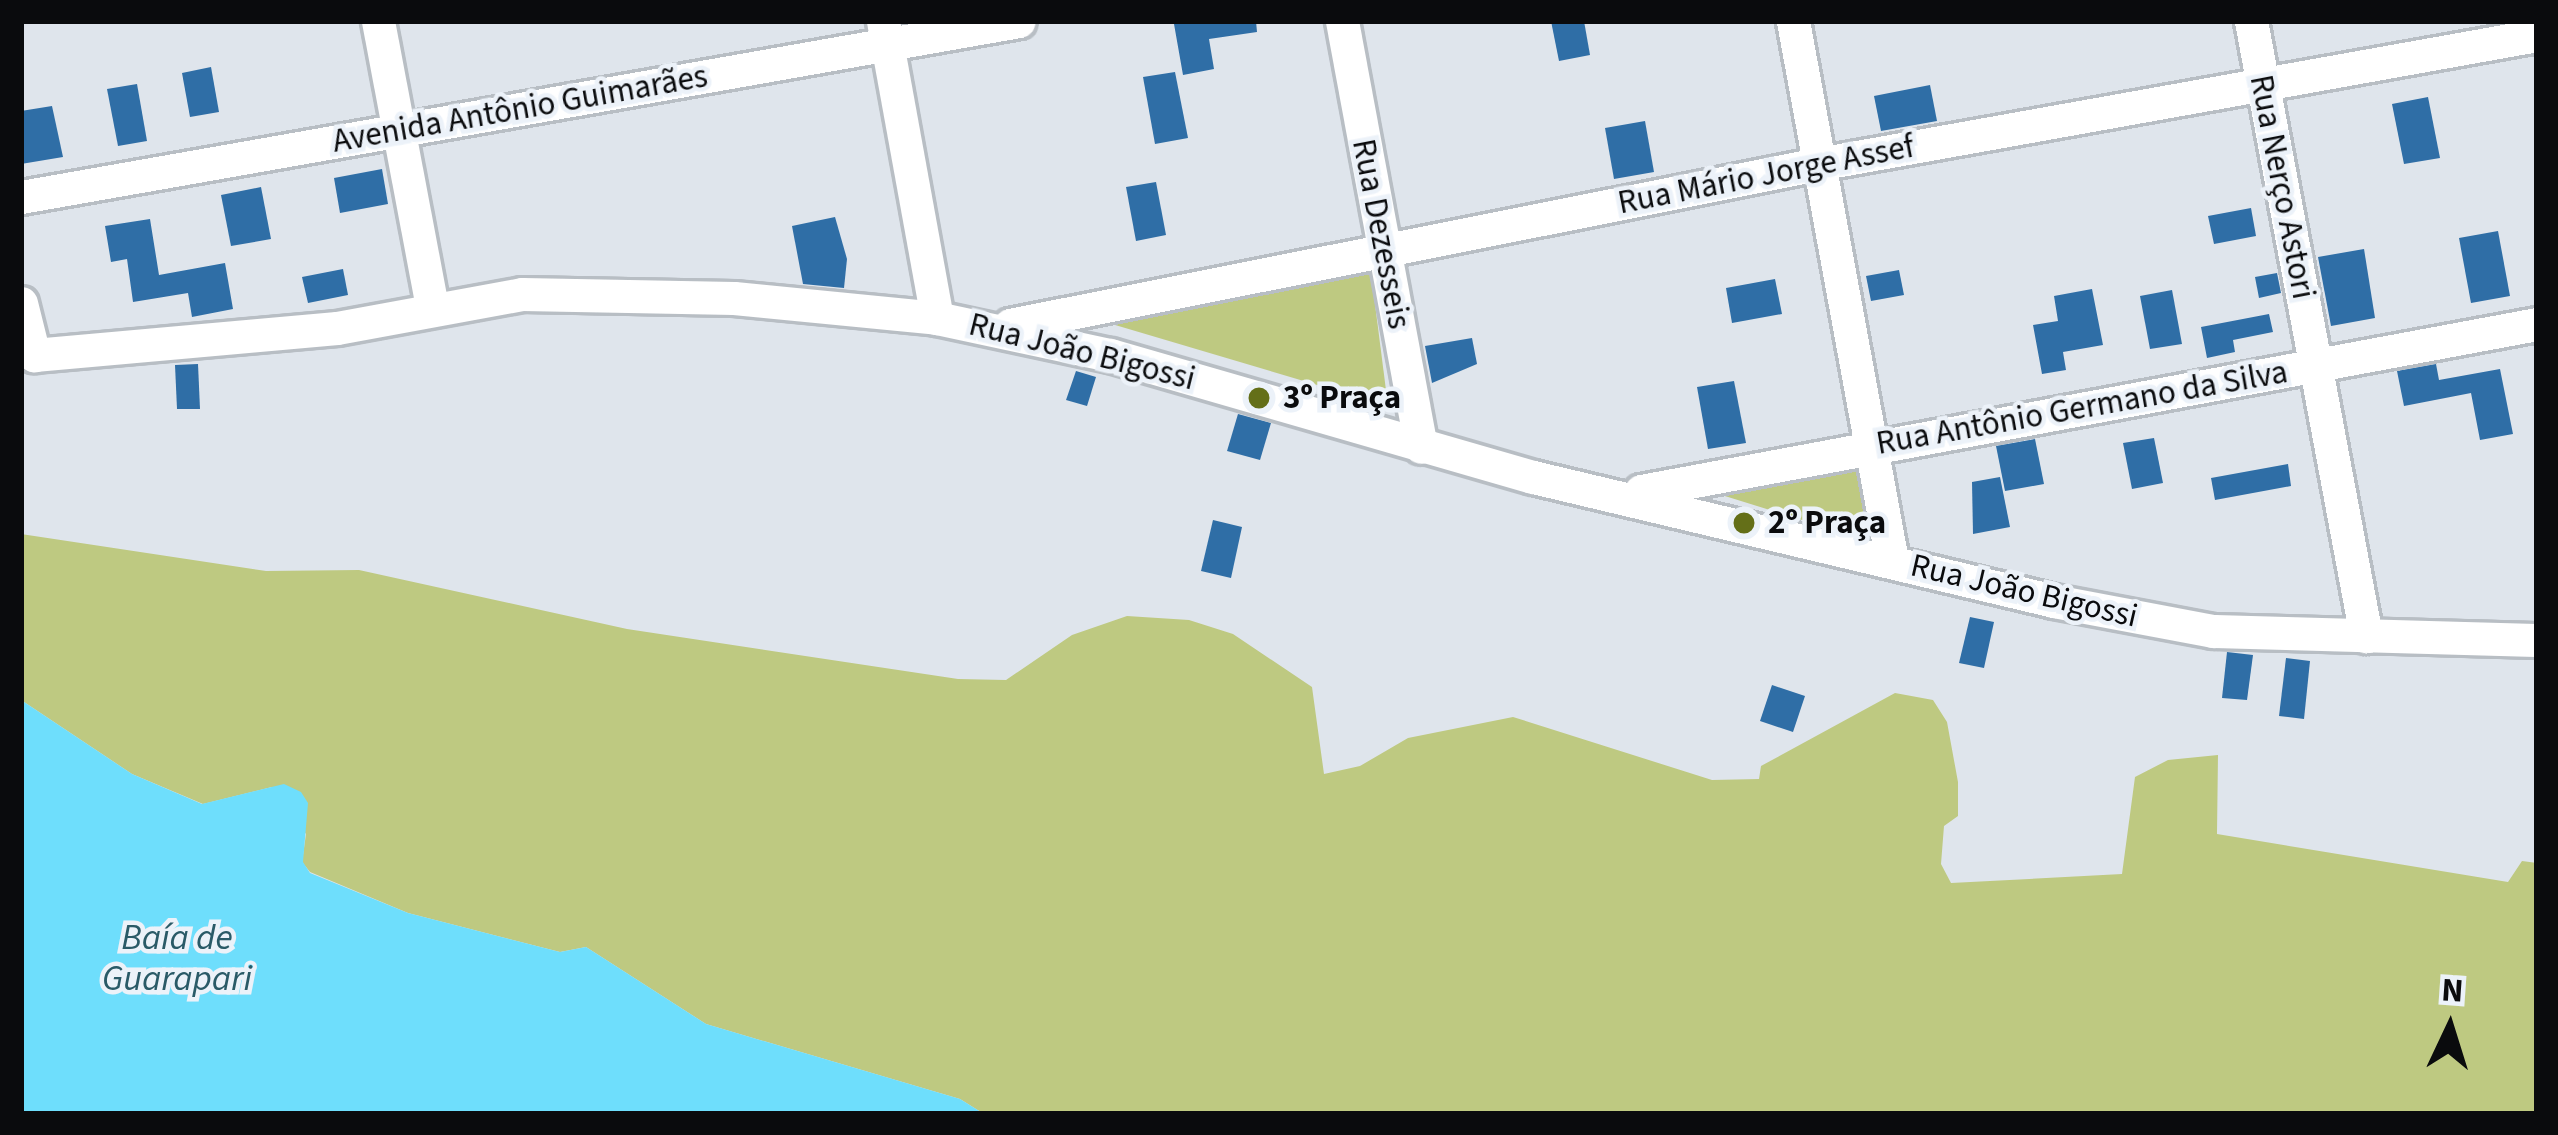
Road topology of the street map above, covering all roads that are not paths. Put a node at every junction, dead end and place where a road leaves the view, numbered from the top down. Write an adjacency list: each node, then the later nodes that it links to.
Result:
1 (378, 21): 9 (street)
2 (1019, 21): 6 (street, Avenida Antônio Guimarães)
3 (1342, 21): 12 (street, Rua Dezesseis)
4 (1793, 21): 10 (street)
5 (2251, 21): 8 (street, Rua Nerço Astori)
6 (885, 33): 9 (street, Avenida Antônio Guimarães); 15 (street)
7 (2537, 35): 8 (street, Rua Mário Jorge Assef)
8 (2263, 85): 10 (street, Rua Mário Jorge Assef); 18 (street, Rua Nerço Astori)
9 (398, 130): 11 (street, Avenida Antônio Guimarães); 14 (street)
10 (1818, 164): 12 (street, Rua Mário Jorge Assef); 19 (street)
11 (21, 197)
12 (1384, 249): 17 (street, Rua Mário Jorge Assef); 20 (street, Rua Dezesseis)
13 (21, 303): 14 (street, Rua João Bigossi)
14 (432, 308): 15 (street, Rua João Bigossi)
15 (937, 318): 17 (street, Rua João Bigossi)
16 (2537, 324): 18 (street, Rua Antônio Germano da Silva)
17 (997, 328): 20 (street, Rua João Bigossi)
18 (2315, 365): 19 (street, Rua Antônio Germano da Silva); 23 (street, Rua Nerço Astori)
19 (1872, 446): 21 (street, Rua Antônio Germano da Silva); 22 (street)
20 (1421, 447): 21 (street, Rua João Bigossi)
21 (1627, 494): 22 (street, Rua João Bigossi)
22 (1892, 561): 23 (street, Rua João Bigossi)
23 (2366, 637): 24 (street, Rua João Bigossi)
24 (2537, 640)

